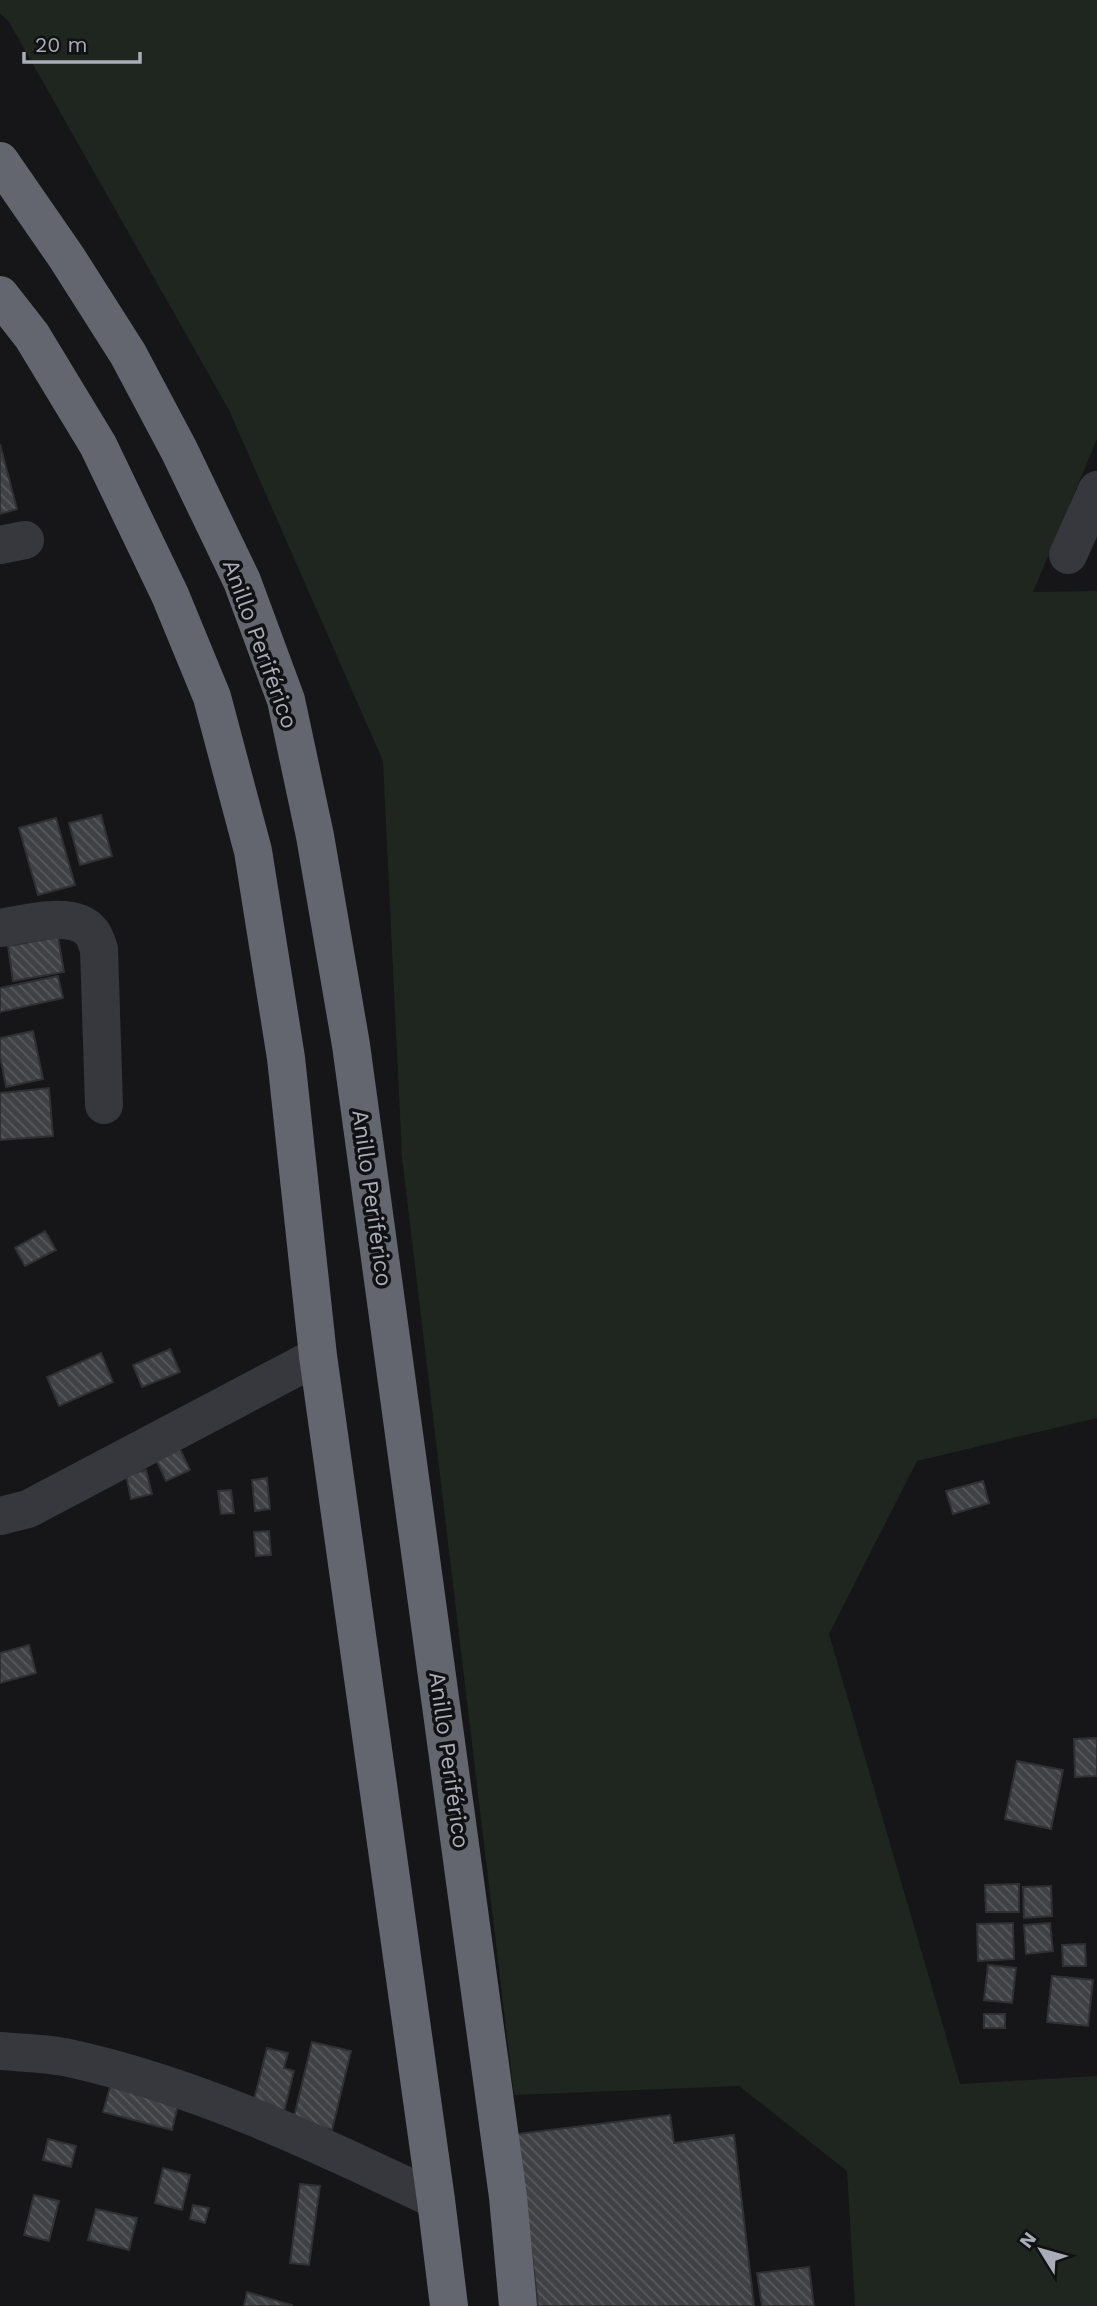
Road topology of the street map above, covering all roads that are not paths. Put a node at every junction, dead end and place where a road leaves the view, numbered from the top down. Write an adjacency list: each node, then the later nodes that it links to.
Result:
1 (0, 161): 12 (highway, Anillo Periférico)
2 (0, 295): 7 (highway)
3 (1097, 490): 4 (street)
4 (1068, 555)
5 (0, 928): 6 (street)
6 (104, 1105)
7 (318, 1356): 8 (street); 10 (highway)
8 (0, 1516)
9 (0, 2051): 10 (street)
10 (436, 2200): 11 (highway)
11 (449, 2306)
12 (518, 2306)

